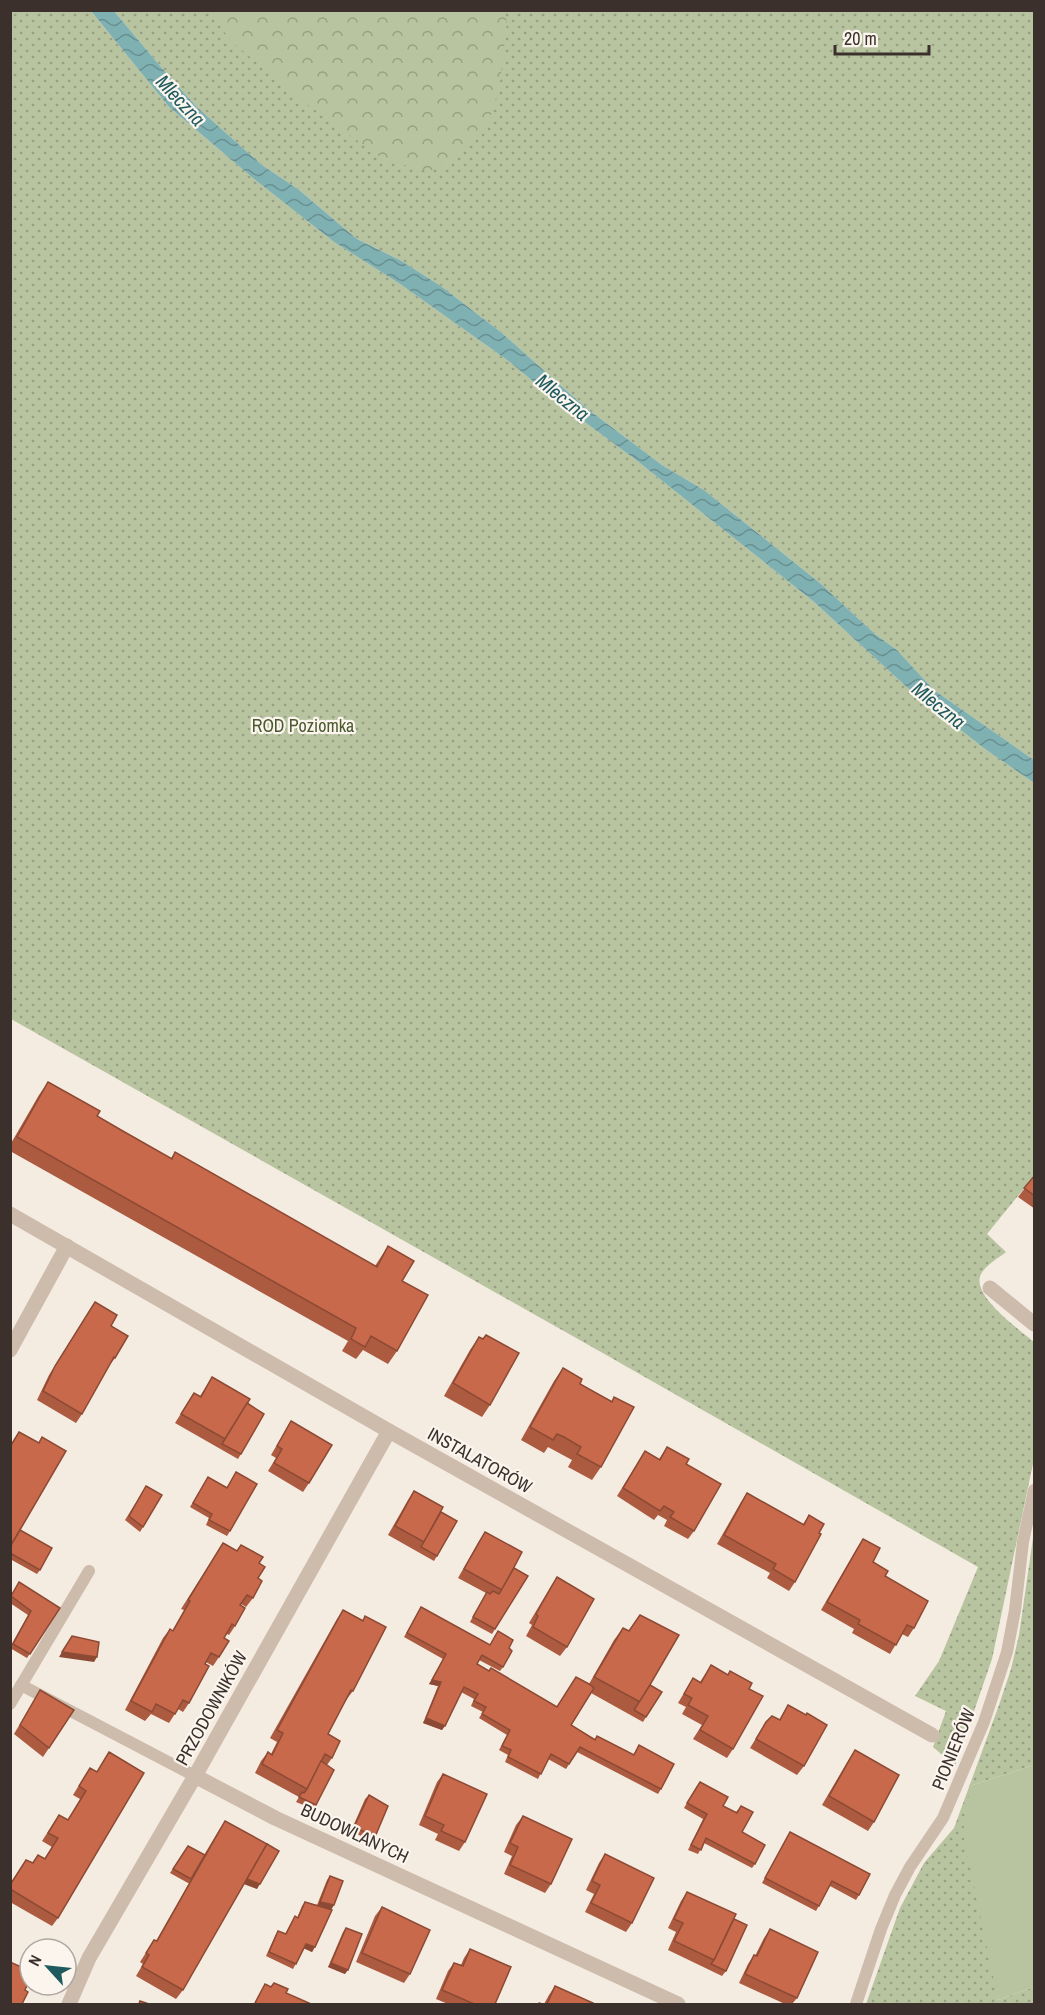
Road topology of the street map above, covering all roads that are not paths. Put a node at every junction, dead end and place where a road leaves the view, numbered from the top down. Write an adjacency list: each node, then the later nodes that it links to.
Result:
1 (10, 1214): 2 (street, INSTALATORÓW)
2 (67, 1246): 5 (street); 6 (street, INSTALATORÓW)
3 (990, 1288): 4 (street)
4 (1035, 1324)
5 (10, 1350)
6 (389, 1431): 11 (street, INSTALATORÓW); 12 (street, PRZODOWNIKÓW)
7 (1035, 1490): 15 (lane, PIONIERÓW)
8 (89, 1571): 9 (lane)
9 (21, 1685): 10 (lane); 12 (lane, BUDOWLANYCH)
10 (10, 1704)
11 (932, 1735)
12 (195, 1776): 13 (street, PRZODOWNIKÓW); 14 (street, BUDOWLANYCH)
13 (69, 2004)
14 (678, 2004)
15 (856, 2004)

